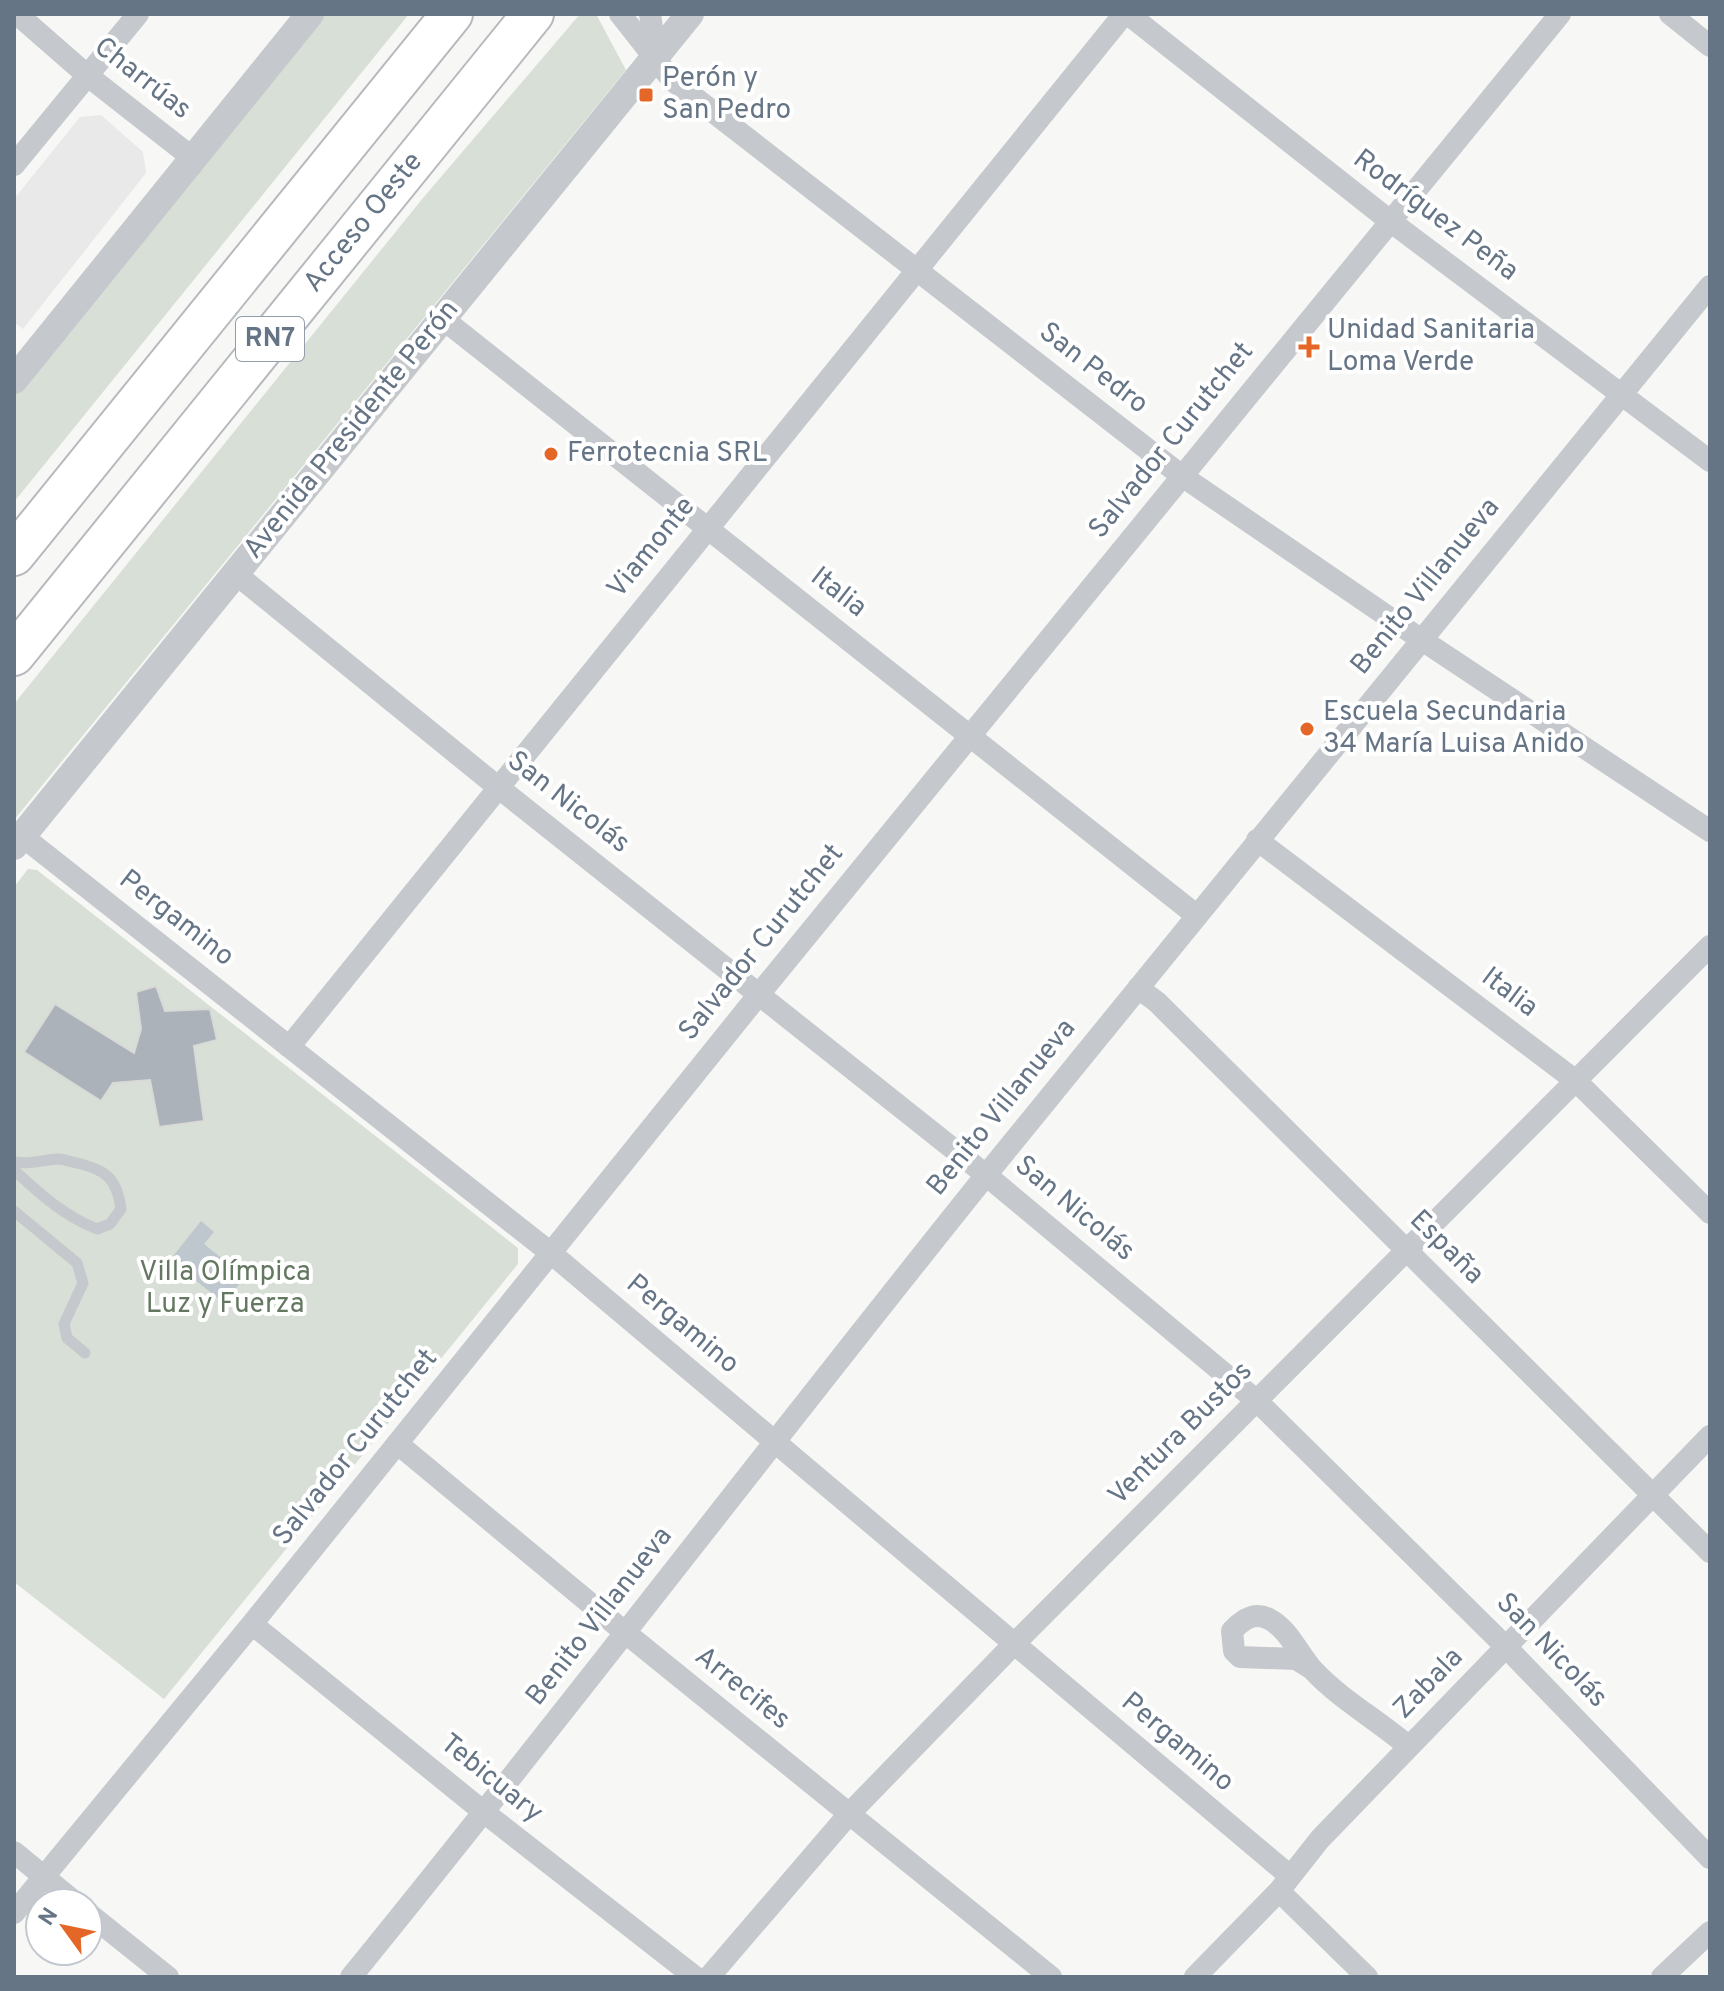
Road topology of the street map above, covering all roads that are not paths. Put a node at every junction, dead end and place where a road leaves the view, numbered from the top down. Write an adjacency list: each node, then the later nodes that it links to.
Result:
1 (17, 14): 14 (street, Charrúas)
2 (138, 14): 14 (street)
3 (310, 14): 15 (street)
4 (452, 14): 26 (highway, RN7)
5 (620, 14): 13 (street, San Pedro)
6 (650, 14): 13 (street)
7 (690, 14): 13 (street, Avenida Presidente Perón)
8 (1126, 14): 17 (street, Rodríguez Peña); 18 (street, Viamonte)
9 (1560, 14): 17 (street, Salvador Curutchet)
10 (1670, 14): 12 (street)
11 (529, 18): 29 (highway, Acceso Oeste / RN7)
12 (1710, 46)
13 (656, 56): 18 (street, San Pedro); 20 (street, Avenida Presidente Perón)
14 (88, 76): 15 (street, Charrúas); 16 (street)
15 (194, 159): 21 (street)
16 (14, 165)
17 (1390, 221): 22 (street, Rodríguez Peña); 24 (street, Salvador Curutchet)
18 (916, 269): 24 (street, San Pedro); 25 (street, Viamonte)
19 (1710, 286): 22 (street, Benito Villanueva)
20 (443, 319): 25 (street, Italia); 27 (street, Avenida Presidente Perón)
21 (14, 380)
22 (1622, 394): 23 (street, Rodríguez Peña); 28 (street, Benito Villanueva)
23 (1710, 461)
24 (1182, 476): 28 (street, San Pedro); 30 (street, Salvador Curutchet)
25 (706, 528): 30 (street, Italia); 31 (street, Viamonte)
26 (14, 555)
27 (236, 574): 31 (street, San Nicolás); 34 (street, Avenida Presidente Perón)
28 (1422, 640): 32 (street, San Pedro); 33 (street, Benito Villanueva)
29 (14, 655)
30 (970, 736): 35 (street, Italia); 38 (street, Salvador Curutchet)
31 (499, 788): 38 (street, San Nicolás); 39 (street, Viamonte)
32 (1710, 831)
33 (1257, 840): 35 (street, Benito Villanueva); 40 (street, Italia)
34 (18, 841): 39 (street, Pergamino)
35 (1196, 915): 37 (street, Benito Villanueva)
36 (1710, 946): 40 (street, Ventura Bustos)
37 (1138, 988): 43 (street, Benito Villanueva); 46 (street, España)
38 (760, 993): 43 (street, San Nicolás); 47 (street, Salvador Curutchet)
39 (289, 1047): 47 (street, Pergamino)
40 (1576, 1081): 45 (street, Italia); 46 (street, Ventura Bustos)
41 (14, 1162): 42 (lane)
42 (14, 1170)
43 (986, 1175): 49 (street, San Nicolás); 51 (street, Benito Villanueva)
44 (14, 1211): 48 (lane)
45 (1710, 1213)
46 (1406, 1250): 49 (street, Ventura Bustos); 53 (street, España)
47 (552, 1254): 51 (street, Pergamino); 52 (street, Salvador Curutchet)
48 (85, 1353)
49 (1257, 1401): 57 (street, Ventura Bustos); 58 (street, San Nicolás)
50 (1710, 1436): 53 (street, Zabala)
51 (773, 1442): 56 (street, Benito Villanueva); 57 (street, Pergamino)
52 (398, 1444): 55 (street, Salvador Curutchet); 56 (street, Arrecifes)
53 (1651, 1495): 54 (street, España); 58 (street, Zabala)
54 (1710, 1552)
55 (252, 1624): 61 (street, Tebicuary); 65 (street, Salvador Curutchet)
56 (627, 1634): 61 (street, Benito Villanueva); 62 (street, Arrecifes)
57 (1013, 1645): 62 (street, Ventura Bustos); 66 (street, Pergamino)
58 (1506, 1647): 60 (street, Zabala); 64 (street, San Nicolás)
59 (1312, 1669): 60 (street)
60 (1409, 1747): 66 (street, Zabala)
61 (485, 1813): 73 (street, Benito Villanueva); 74 (street, Tebicuary)
62 (849, 1814): 75 (street, Ventura Bustos); 76 (street, Arrecifes)
63 (14, 1852): 65 (street)
64 (1710, 1858)
65 (43, 1877): 67 (street); 68 (street, Salvador Curutchet)
66 (1284, 1884): 77 (street, Zabala); 78 (street, Pergamino)
67 (56, 1887)
68 (14, 1913)
69 (104, 1926): 72 (street)
70 (1710, 1932): 71 (street)
71 (1671, 1974)
72 (168, 1977)
73 (351, 1977)
74 (695, 1977)
75 (709, 1977)
76 (1051, 1977)
77 (1195, 1977)
78 (1367, 1977)

